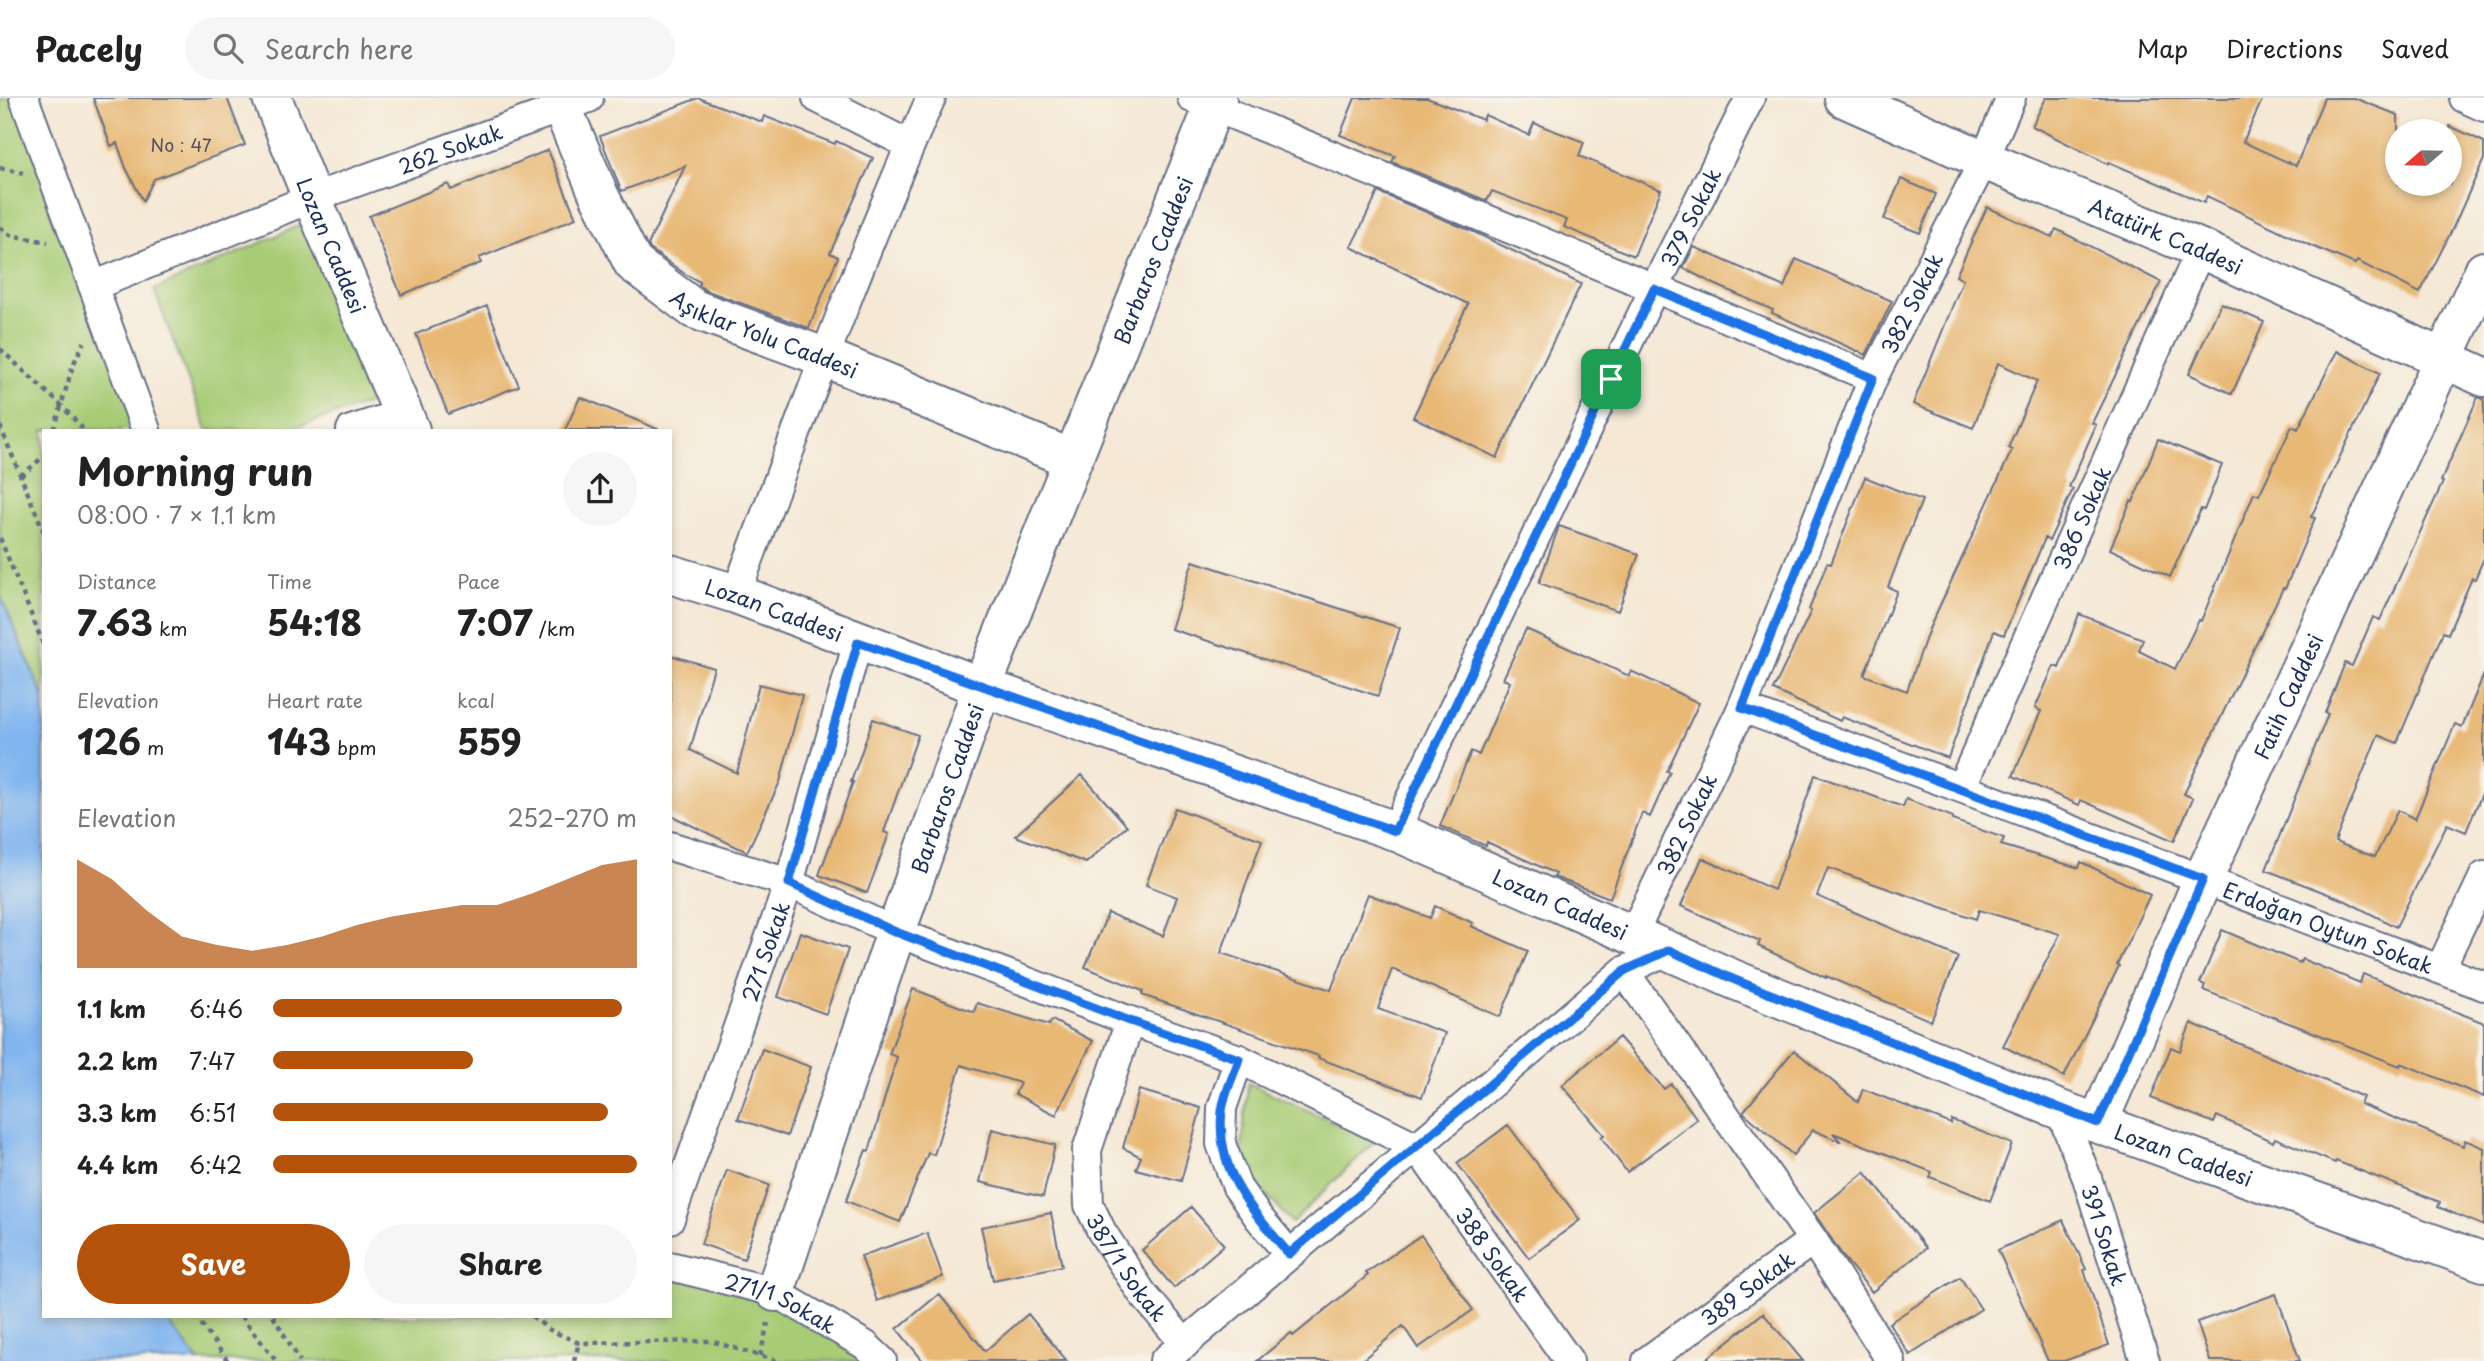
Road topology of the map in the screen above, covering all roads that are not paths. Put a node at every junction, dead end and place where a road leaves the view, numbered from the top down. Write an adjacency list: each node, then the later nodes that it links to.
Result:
1 (24, 98): 17 (street)
2 (272, 98): 14 (street, Lozan Caddesi)
3 (817, 98): 12 (street)
4 (931, 98): 12 (street)
5 (1750, 98): 18 (street, 379 Sokak)
6 (1844, 98): 13 (street, Atatürk Caddesi)
7 (2011, 98): 13 (street, 382 Sokak)
8 (2464, 98): 11 (street)
9 (569, 101): 14 (street, 262 Sokak); 19 (street, Aşıklar Yolu Caddesi)
10 (1208, 101): 18 (street); 26 (street, Barbaros Caddesi)
11 (2484, 107)
12 (910, 145): 19 (street)
13 (1984, 160): 15 (street, Atatürk Caddesi); 22 (street, 382 Sokak)
14 (312, 198): 17 (street, 262 Sokak); 23 (street, Lozan Caddesi)
15 (2201, 249): 20 (street, Atatürk Caddesi); 32 (street, 386 Sokak)
16 (2484, 271): 20 (street, Fatih Caddesi)
17 (93, 286): 24 (street)
18 (1654, 289): 22 (street); 33 (street, 379 Sokak)
19 (824, 357): 26 (street, Aşıklar Yolu Caddesi); 28 (street)
20 (2443, 358): 21 (street, Atatürk Caddesi); 36 (street, Fatih Caddesi)
21 (2484, 377)
22 (1873, 378): 31 (street, 382 Sokak)
23 (407, 422): 25 (street)
24 (146, 429)
25 (358, 429)
26 (1072, 460): 30 (street, Barbaros Caddesi)
27 (672, 575): 28 (street, Lozan Caddesi)
28 (736, 594): 29 (street, Lozan Caddesi)
29 (858, 642): 30 (street, Lozan Caddesi); 37 (street, 271 Sokak)
30 (982, 687): 33 (street, Lozan Caddesi); 38 (street, Barbaros Caddesi)
31 (1742, 708): 32 (street, Erdoğan Oytun Sokak); 39 (street, 382 Sokak)
32 (1961, 788): 36 (street, Erdoğan Oytun Sokak)
33 (1395, 831): 39 (street, Lozan Caddesi)
34 (672, 847): 37 (street)
35 (2484, 876): 41 (street)
36 (2203, 879): 41 (street, Erdoğan Oytun Sokak); 47 (street, Fatih Caddesi)
37 (789, 883): 38 (street); 49 (street, 271 Sokak)
38 (896, 932): 44 (street); 54 (street, Barbaros Caddesi)
39 (1633, 934): 40 (street, Lozan Caddesi)
40 (1669, 950): 42 (street); 46 (street, Lozan Caddesi)
41 (2440, 969): 43 (street, Erdoğan Oytun Sokak)
42 (1624, 971): 48 (street); 50 (street)
43 (2484, 986)
44 (1130, 1021): 45 (street); 55 (street, 387/1 Sokak)
45 (1239, 1059): 48 (street); 51 (street)
46 (2060, 1110): 47 (street, Lozan Caddesi); 60 (street, 391 Sokak)
47 (2098, 1123): 52 (street, Lozan Caddesi)
48 (1417, 1147): 51 (street); 57 (street, 388 Sokak)
49 (672, 1213)
50 (1813, 1240): 58 (street, 389 Sokak); 59 (street)
51 (1289, 1254): 55 (street)
52 (2484, 1262)
53 (672, 1266): 54 (street, 271/1 Sokak)
54 (775, 1292): 56 (street, 271/1 Sokak)
55 (1174, 1352)
56 (882, 1361)
57 (1569, 1361)
58 (1647, 1361)
59 (1891, 1361)
60 (2145, 1361)

